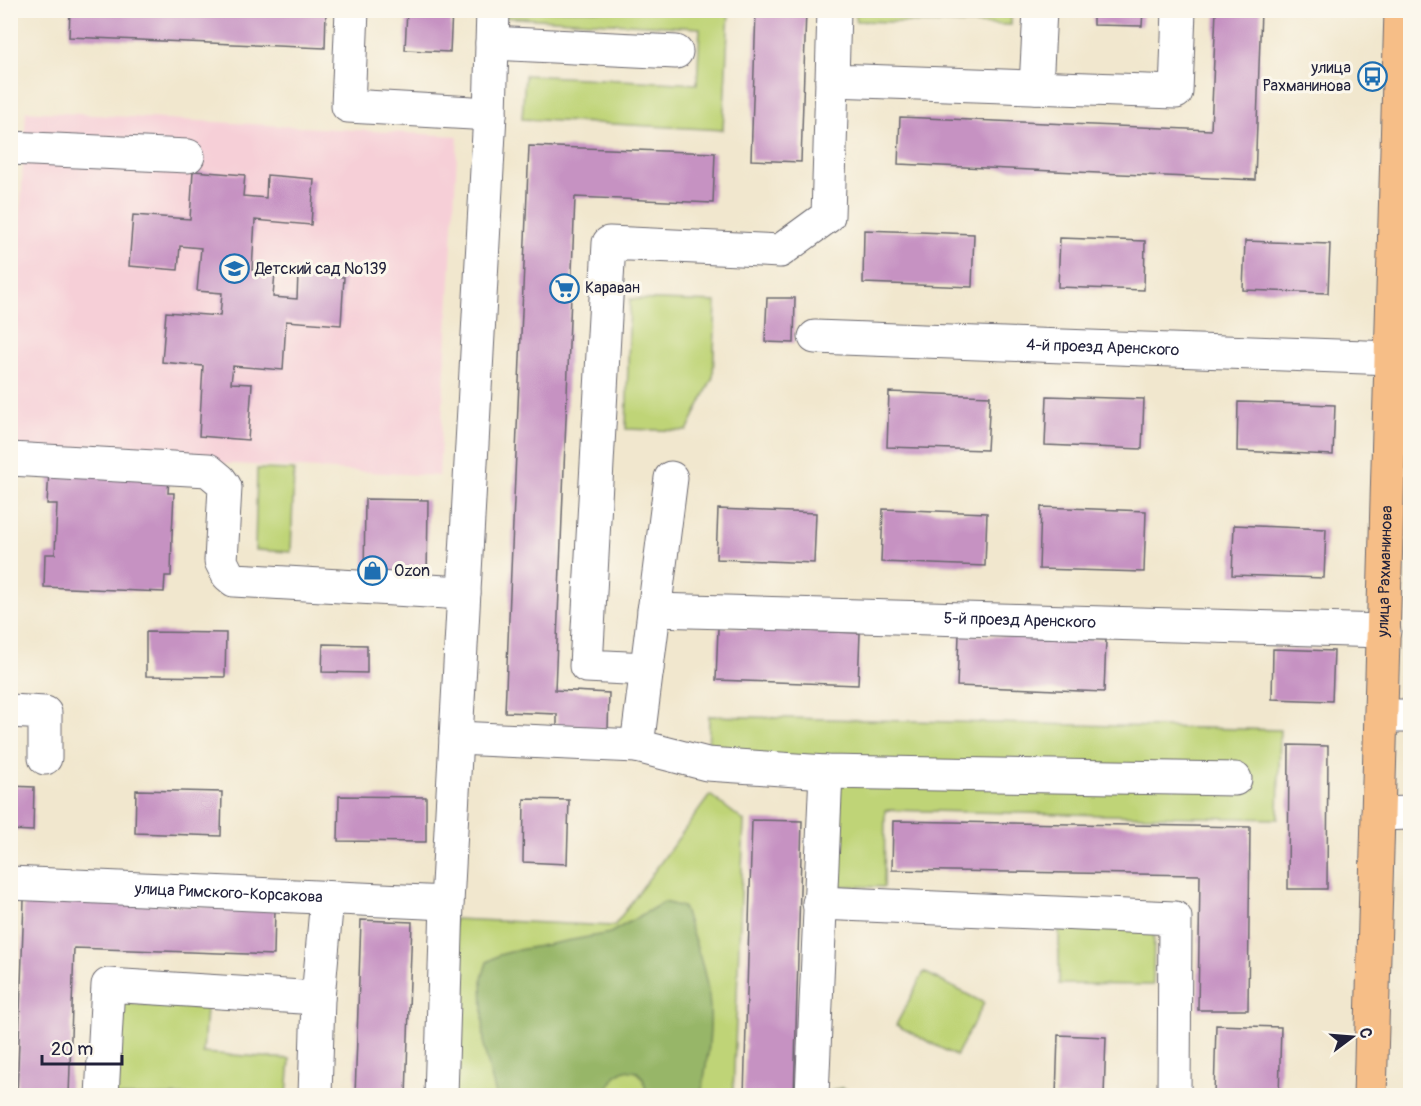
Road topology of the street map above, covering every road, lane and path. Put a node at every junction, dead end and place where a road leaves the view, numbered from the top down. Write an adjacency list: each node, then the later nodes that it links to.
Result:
1 (352, 10): 11 (street)
2 (493, 10): 7 (street)
3 (834, 10): 9 (street)
4 (1040, 10): 10 (street)
5 (1179, 10): 10 (street)
6 (1401, 10): 14 (main road, улица Рахманинова)
7 (492, 43): 8 (street); 11 (street)
8 (676, 52)
9 (832, 80): 10 (street); 22 (street)
10 (1036, 87)
11 (490, 114): 19 (street)
12 (10, 148): 13 (street)
13 (188, 156)
14 (1402, 285): 16 (main road, улица Рахманинова)
15 (815, 337): 16 (street, 4-й проезд Аренского)
16 (1398, 350): 21 (main road, улица Рахманинова)
17 (10, 459): 19 (street)
18 (671, 478): 20 (street)
19 (464, 593): 25 (street)
20 (654, 610): 21 (street, 5-й проезд Аренского); 22 (street)
21 (1384, 631): 24 (main road, улица Рахманинова)
22 (647, 669): 26 (street)
23 (10, 711): 27 (street)
24 (1396, 716): 31 (main road, улица Рахманинова)
25 (456, 738): 26 (street); 34 (street)
26 (637, 746): 28 (street)
27 (45, 758)
28 (826, 772): 29 (street); 35 (street)
29 (1235, 779)
30 (1410, 813): 31 (street)
31 (1378, 814): 42 (main road, улица Рахманинова)
32 (10, 883): 33 (street, улица Римского-Корсакова)
33 (327, 898): 34 (street, улица Римского-Корсакова); 36 (street)
34 (447, 903): 39 (street)
35 (819, 903): 40 (street); 41 (street)
36 (318, 998): 37 (street); 38 (street)
37 (102, 1095)
38 (315, 1095)
39 (441, 1095)
40 (812, 1095)
41 (1174, 1095)
42 (1370, 1095)

